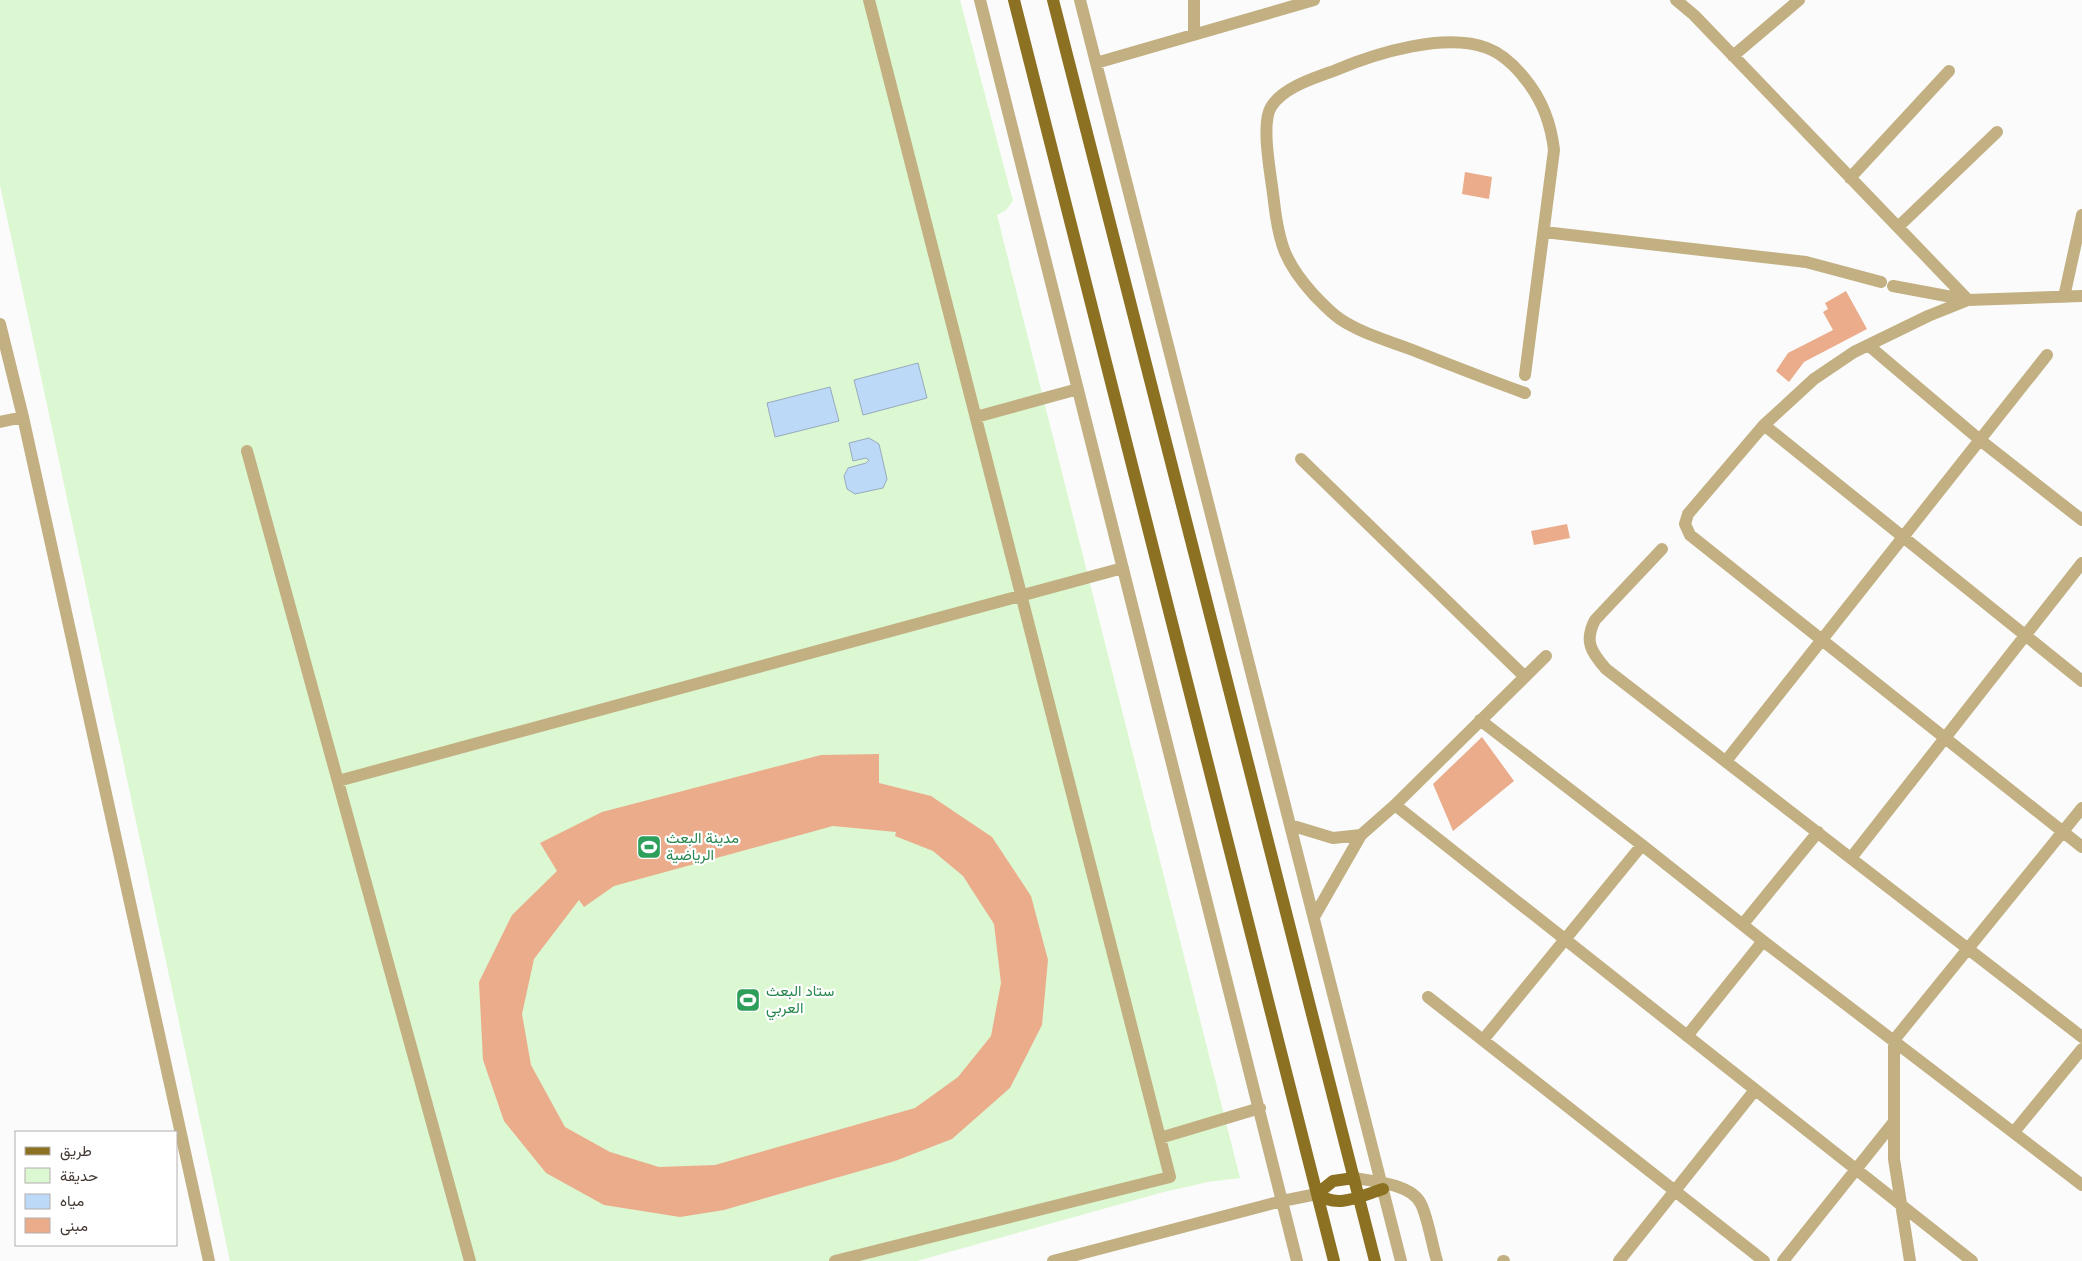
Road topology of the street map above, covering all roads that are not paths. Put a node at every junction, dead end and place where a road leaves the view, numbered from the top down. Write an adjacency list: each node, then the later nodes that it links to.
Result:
1 (869, 0): 29 (street)
2 (980, 0): 26 (street)
3 (1014, 0): 80 (main road)
4 (1053, 0): 76 (main road)
5 (1080, 0): 12 (street)
6 (1194, 0): 10 (street)
7 (1314, 0): 10 (street)
8 (1799, 0): 11 (street)
9 (1679, 1): 11 (street)
10 (1194, 36): 12 (street)
11 (1733, 56): 15 (street)
12 (1096, 63): 52 (street)
13 (1948, 71): 15 (street)
14 (1997, 132): 17 (street)
15 (1850, 178): 17 (street)
16 (2082, 215): 20 (street)
17 (1898, 228): 21 (street)
18 (1544, 232): 21 (street); 25 (street); 27 (street)
19 (2082, 296): 20 (street)
20 (2064, 297): 21 (street)
21 (1968, 300): 23 (street)
22 (0, 324): 28 (street)
23 (1868, 345): 31 (street); 32 (street)
24 (2047, 355): 32 (street)
25 (1525, 375)
26 (1078, 389): 29 (street); 39 (street)
27 (1525, 393)
28 (23, 417): 30 (street); 84 (street)
29 (976, 417): 40 (street)
30 (0, 422)
31 (1764, 425): 36 (street); 42 (street)
32 (1980, 440): 35 (street); 36 (street)
33 (247, 451): 49 (street)
34 (1301, 459): 44 (street)
35 (2082, 520)
36 (1903, 537): 41 (street); 42 (street)
37 (1662, 549): 48 (street)
38 (2082, 563): 41 (street)
39 (1123, 568): 40 (street); 71 (street)
40 (1021, 594): 49 (street); 74 (street)
41 (2025, 635): 45 (street); 47 (street)
42 (1822, 640): 47 (street); 48 (street)
43 (1546, 656): 44 (street)
44 (1525, 677): 46 (street)
45 (2082, 681)
46 (1480, 720): 50 (street); 56 (street)
47 (1945, 738): 54 (street); 58 (street)
48 (1726, 761): 53 (street)
49 (338, 781): 85 (street)
50 (1394, 805): 55 (street); 61 (street)
51 (2082, 808): 54 (street)
52 (1290, 825): 55 (street); 59 (street)
53 (1818, 832): 58 (street); 60 (street)
54 (2062, 832): 57 (street); 63 (street)
55 (1361, 835): 59 (street)
56 (1642, 845): 60 (street); 61 (street)
57 (2082, 847)
58 (1851, 858): 63 (street)
59 (1314, 917): 77 (street)
60 (1743, 924): 62 (street)
61 (1565, 940): 65 (street); 67 (street)
62 (1763, 941): 65 (street); 68 (street)
63 (1968, 949): 66 (street); 68 (street)
64 (1428, 997): 67 (street)
65 (1687, 1036): 70 (street)
66 (2082, 1036)
67 (1483, 1040): 79 (street)
68 (1894, 1040): 72 (street); 73 (street)
69 (2082, 1049): 73 (street)
70 (1755, 1090): 75 (street); 79 (street)
71 (1260, 1108): 74 (street); 82 (street)
72 (1893, 1123): 75 (street); 83 (street)
73 (2014, 1132): 78 (street)
74 (1160, 1138): 86 (street)
75 (1856, 1170): 83 (street); 95 (street)
76 (1354, 1178): 77 (street); 80 (main road); 81 (main road)
77 (1382, 1185): 81 (main road); 91 (street); 92 (street)
78 (2082, 1185)
79 (1675, 1191): 93 (street); 94 (street)
80 (1317, 1194): 81 (main road); 82 (street); 89 (main road)
81 (1358, 1196): 90 (main road)
82 (1282, 1201): 87 (street); 88 (street)
83 (1902, 1205): 96 (street); 97 (street)
84 (209, 1261)
85 (470, 1261)
86 (835, 1261)
87 (1053, 1261)
88 (1297, 1261)
89 (1334, 1261)
90 (1375, 1261)
91 (1401, 1261)
92 (1437, 1261)
93 (1619, 1261)
94 (1764, 1261)
95 (1783, 1261)
96 (1910, 1261)
97 (1972, 1261)

